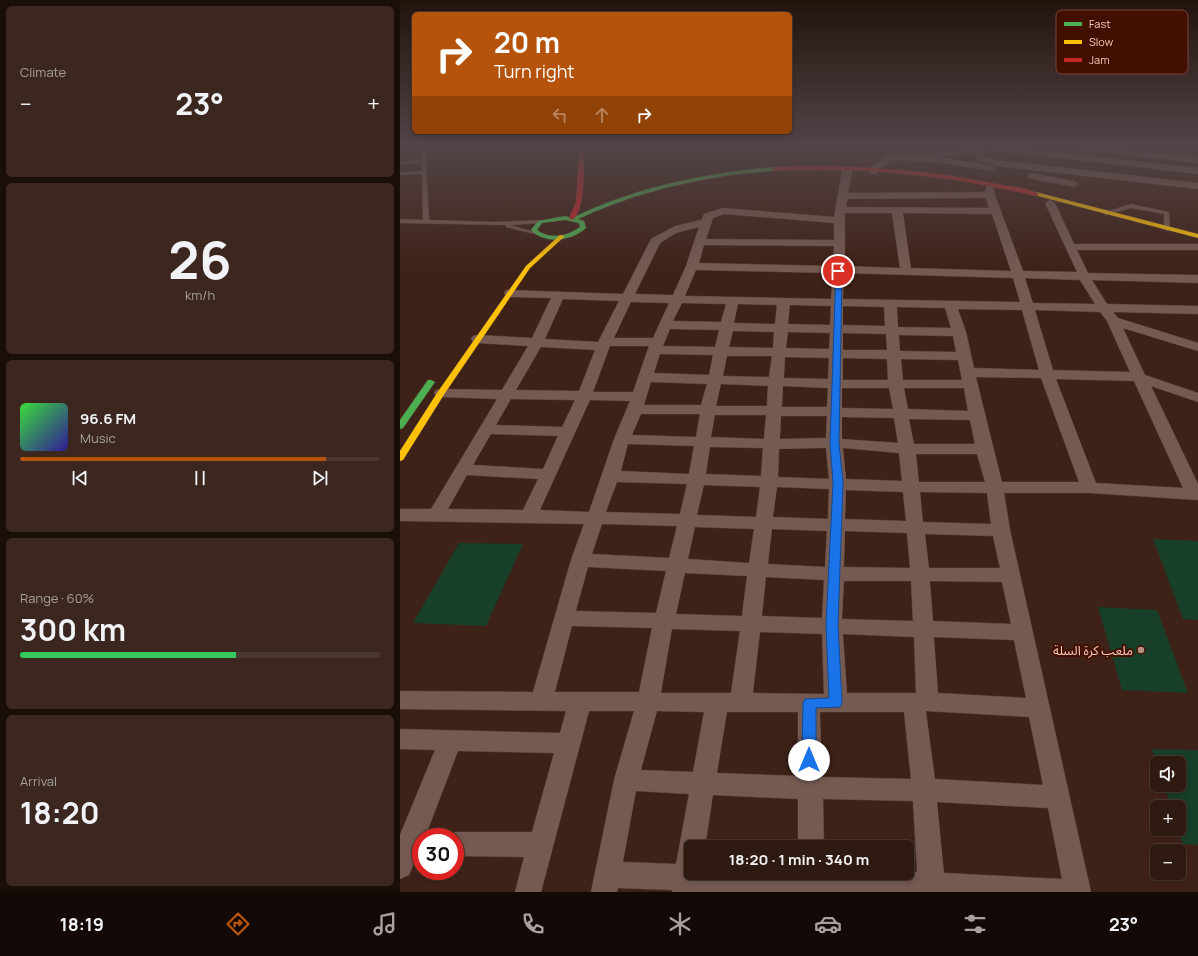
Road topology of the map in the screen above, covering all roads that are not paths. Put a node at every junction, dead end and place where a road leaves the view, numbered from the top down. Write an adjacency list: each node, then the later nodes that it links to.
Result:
1 (425, 187): 18 (lane)
2 (580, 187): 15 (main road)
3 (670, 187): 15 (main road)
4 (684, 187): 21 (main road)
5 (845, 187): 11 (street)
6 (974, 187): 9 (main road)
7 (1005, 187): 10 (main road)
8 (1071, 187): 10 (street)
9 (990, 191): 10 (main road); 11 (street); 13 (street)
10 (1052, 201): 14 (main road); 26 (main road); 30 (street)
11 (841, 209): 12 (street); 19 (street); 28 (street)
12 (897, 210): 13 (street); 34 (street)
13 (996, 211): 35 (street)
14 (1106, 213): 22 (main road); 22 (lane)
15 (573, 218): 16 (main road); 21 (main road)
16 (545, 220): 20 (lane); 23 (main road)
17 (400, 221): 18 (lane)
18 (426, 222): 20 (lane)
19 (705, 223): 27 (street); 40 (street)
20 (495, 224): 23 (lane)
21 (584, 225): 24 (main road)
22 (1167, 229): 25 (main road)
23 (539, 235): 24 (main road); 29 (main road)
24 (562, 236): 38 (main road)
25 (1198, 236)
26 (1198, 241)
27 (700, 242): 28 (street); 32 (street)
28 (840, 243): 33 (street)
29 (531, 244)
30 (1071, 247): 31 (street); 36 (street)
31 (1198, 247)
32 (692, 266): 33 (street); 41 (street)
33 (838, 271): 34 (street); 44 (street)
34 (906, 272): 35 (street)
35 (1018, 274): 36 (street); 47 (street)
36 (1084, 275): 37 (street); 48 (street)
37 (1198, 279)
38 (510, 293): 39 (street); 57 (main road)
39 (559, 295): 40 (street); 58 (street)
40 (626, 298): 41 (street); 59 (street)
41 (676, 299): 42 (street); 51 (street)
42 (732, 300): 43 (street); 52 (street)
43 (784, 301): 44 (street); 53 (street)
44 (837, 302): 45 (street); 54 (street)
45 (890, 303): 46 (street); 55 (street)
46 (950, 305): 47 (street); 56 (street)
47 (1027, 307): 48 (street); 68 (street)
48 (1103, 308): 49 (street); 50 (street)
49 (1198, 310)
50 (1113, 321): 61 (street); 69 (street)
51 (664, 325): 52 (street); 60 (street)
52 (726, 327): 53 (street); 62 (street)
53 (783, 328): 54 (street); 63 (street)
54 (837, 329): 55 (street); 64 (street)
55 (892, 330): 56 (street); 65 (street)
56 (959, 332): 66 (street)
57 (478, 339): 58 (street); 75 (main road)
58 (537, 342): 59 (street); 76 (street)
59 (604, 344): 60 (street); 77 (street)
60 (656, 346): 62 (street); 70 (street)
61 (1198, 347)
62 (721, 352): 63 (street); 71 (street)
63 (780, 353): 64 (street); 72 (street)
64 (836, 354): 65 (street); 73 (street)
65 (894, 355): 66 (street); 74 (street)
66 (967, 371): 68 (street); 74 (street); 84 (street)
67 (438, 373): 85 (main road)
68 (1047, 374): 69 (street); 103 (street)
69 (1138, 377): 78 (street); 104 (street)
70 (645, 378): 71 (street); 79 (street)
71 (716, 380): 72 (street); 80 (street)
72 (776, 382): 73 (street); 81 (street)
73 (836, 384): 74 (street); 82 (street)
74 (896, 385): 83 (street)
75 (441, 393): 76 (street); 94 (main road)
76 (506, 395): 77 (street); 86 (street)
77 (584, 397): 79 (street); 87 (street)
78 (1198, 398)
79 (637, 403): 80 (street); 88 (street)
80 (708, 409): 81 (street); 89 (street)
81 (774, 410): 82 (street); 91 (street)
82 (836, 412): 83 (street); 90 (street)
83 (901, 415): 84 (street); 92 (street)
84 (977, 416): 93 (street)
85 (400, 426)
86 (485, 429): 87 (street); 95 (street)
87 (567, 432): 96 (street)
88 (622, 439): 89 (street); 97 (street)
89 (702, 442): 91 (street); 98 (street)
90 (834, 443): 91 (street); 92 (street); 100 (street)
91 (773, 444): 99 (street)
92 (907, 449): 93 (street); 101 (street)
93 (984, 449): 102 (street)
94 (400, 458)
95 (461, 470): 96 (street); 106 (street)
96 (548, 474): 107 (street)
97 (611, 476): 98 (street); 108 (street)
98 (697, 478): 99 (street); 109 (street)
99 (769, 481): 100 (street); 110 (street)
100 (838, 483): 101 (street); 111 (street)
101 (910, 487): 102 (street); 112 (street)
102 (995, 488): 103 (street); 113 (street)
103 (1089, 488): 104 (street)
104 (1196, 494)
105 (400, 515): 106 (street)
106 (436, 515): 107 (street)
107 (529, 516): 108 (street)
108 (596, 518): 109 (street); 114 (street)
109 (688, 520): 110 (street); 115 (street)
110 (764, 523): 111 (street); 116 (street)
111 (836, 525): 112 (street); 117 (street)
112 (914, 528): 113 (street); 118 (street)
113 (1001, 530): 119 (street)
114 (580, 560): 115 (street); 120 (street)
115 (676, 565): 116 (street); 121 (street)
116 (758, 570): 117 (street); 122 (street)
117 (834, 574): 118 (street); 123 (street)
118 (920, 575): 119 (street); 124 (street)
119 (1011, 575): 125 (street)
120 (563, 618): 121 (street); 127 (street)
121 (664, 620): 122 (street); 129 (street)
122 (750, 624): 123 (street); 131 (street)
123 (832, 625): 124 (street); 134 (street)
124 (924, 630): 125 (street); 132 (street)
125 (1023, 632): 135 (street)
126 (400, 700): 127 (street)
127 (541, 701): 128 (street)
128 (580, 702): 129 (street); 138 (street)
129 (648, 702): 130 (street); 139 (street)
130 (717, 702): 131 (street); 140 (street)
131 (741, 702): 133 (street)
132 (921, 702): 134 (street); 135 (street); 142 (street)
133 (809, 703): 134 (street); 141 (street)
134 (836, 703)
135 (1039, 708): 143 (street)
136 (400, 739): 137 (street)
137 (451, 740): 138 (street); 148 (street)
138 (567, 743): 147 (street)
139 (626, 780): 140 (street); 151 (street)
140 (703, 783): 141 (street); 144 (street)
141 (809, 788): 142 (street); 145 (street)
142 (924, 790): 143 (street); 153 (street)
143 (1059, 797): 156 (street)
144 (693, 840)
145 (811, 840)
146 (464, 844): 147 (street)
147 (540, 845): 154 (street)
148 (408, 849)
149 (684, 875): 151 (street)
150 (764, 880): 152 (street)
151 (606, 883)
152 (811, 883): 153 (street)
153 (932, 889): 155 (street)
154 (528, 892)
155 (1062, 892)
156 (1078, 892)

